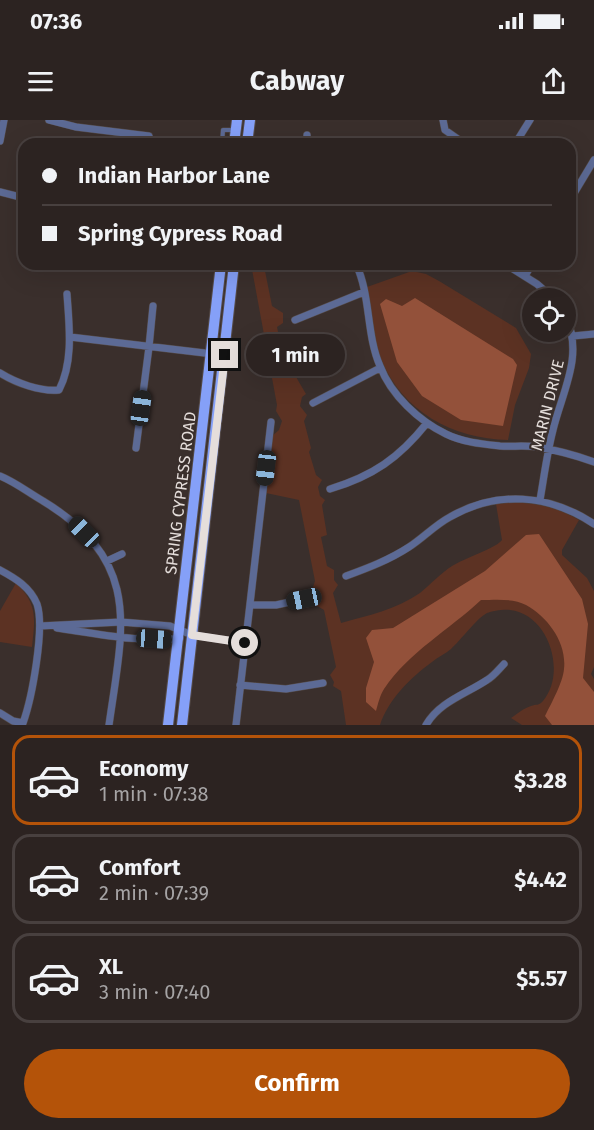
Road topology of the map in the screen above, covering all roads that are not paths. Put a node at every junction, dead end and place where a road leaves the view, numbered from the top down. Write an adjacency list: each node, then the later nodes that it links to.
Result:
1 (4, 120): 11 (street)
2 (49, 120): 7 (street)
3 (443, 120): 9 (street)
4 (530, 120): 10 (street)
5 (236, 125): 6 (main road); 8 (lane)
6 (249, 125)
7 (138, 138)
8 (223, 138)
9 (456, 138)
10 (519, 138)
11 (0, 141)
12 (594, 160): 13 (street)
13 (576, 190)
14 (0, 192): 15 (street)
15 (18, 196)
16 (220, 270): 32 (main road, SPRING CYPRESS ROAD)
17 (233, 270): 33 (main road, SPRING CYPRESS ROAD)
18 (358, 270): 23 (street)
19 (515, 270): 21 (street)
20 (528, 270): 21 (street)
21 (525, 276): 22 (street)
22 (543, 288)
23 (364, 292): 26 (street); 34 (street)
24 (67, 294): 29 (street)
25 (153, 306): 31 (street)
26 (295, 320)
27 (594, 334): 28 (street)
28 (576, 336)
29 (70, 338): 31 (street); 35 (street)
30 (574, 342): 40 (street, MARIN DRIVE)
31 (149, 347): 32 (street); 39 (street)
32 (211, 353): 33 (street); 44 (main road, SPRING CYPRESS ROAD)
33 (225, 355): 45 (main road, SPRING CYPRESS ROAD)
34 (380, 368): 36 (street); 38 (street)
35 (0, 374)
36 (313, 404)
37 (271, 422): 53 (street)
38 (427, 423): 40 (street); 43 (street)
39 (136, 448)
40 (549, 449): 41 (street); 46 (street, MARIN DRIVE)
41 (594, 462)
42 (0, 476): 49 (street)
43 (330, 489)
44 (195, 498): 45 (main road); 56 (main road, SPRING CYPRESS ROAD)
45 (208, 500): 57 (main road, SPRING CYPRESS ROAD)
46 (540, 500): 47 (street); 51 (street)
47 (594, 524)
48 (122, 554): 49 (street)
49 (107, 561): 54 (street)
50 (0, 570): 55 (street)
51 (346, 576)
52 (304, 599): 53 (street)
53 (250, 604): 59 (street)
54 (121, 622): 55 (street); 56 (street); 58 (street)
55 (40, 626): 58 (street); 63 (street)
56 (179, 634): 57 (street); 58 (street); 65 (main road, SPRING CYPRESS ROAD)
57 (192, 635): 59 (street); 66 (main road, SPRING CYPRESS ROAD)
58 (122, 637): 64 (street)
59 (245, 643): 62 (street)
60 (504, 664): 68 (street)
61 (323, 683): 62 (street)
62 (240, 685): 67 (street)
63 (0, 713)
64 (109, 725)
65 (168, 725)
66 (182, 725)
67 (236, 725)
68 (426, 725)

